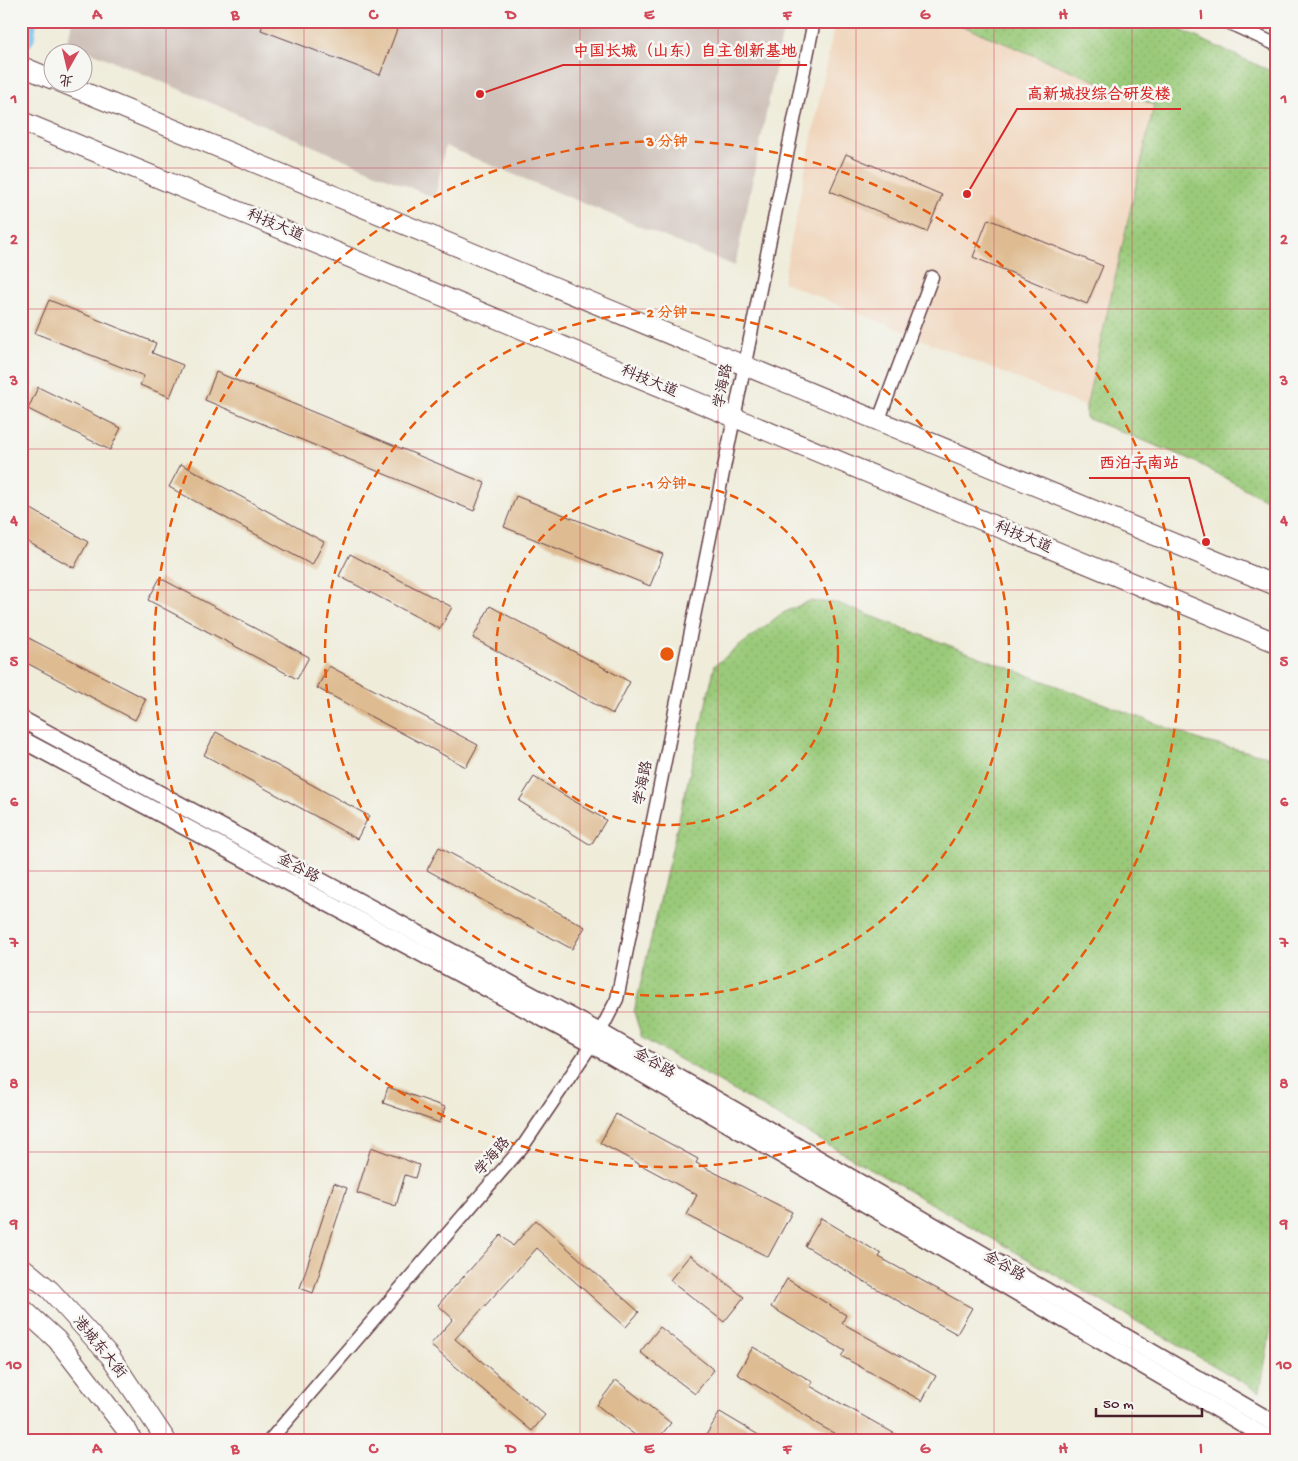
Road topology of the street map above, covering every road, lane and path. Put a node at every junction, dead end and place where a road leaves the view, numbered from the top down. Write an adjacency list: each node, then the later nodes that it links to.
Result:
1 (814, 21): 9 (street, 学海路)
2 (1225, 21): 3 (street)
3 (1277, 45)
4 (21, 66): 5 (main road)
5 (42, 75)
6 (84, 92): 9 (main road)
7 (21, 121): 10 (main road, 科技大道)
8 (932, 277): 11 (street)
9 (744, 366): 10 (street, 学海路); 11 (main road)
10 (735, 417): 13 (main road, 科技大道); 16 (street, 学海路)
11 (878, 422): 12 (main road)
12 (1277, 586)
13 (1277, 643)
14 (21, 720): 16 (street, 金谷路)
15 (21, 740): 16 (street, 金谷路)
16 (596, 1038): 19 (street, 金谷路); 22 (street, 学海路); 23 (street, 金谷路)
17 (21, 1266): 21 (main road, 港城东大街)
18 (21, 1307): 20 (main road, 港城东大街)
19 (1277, 1425)
20 (132, 1440)
21 (166, 1440)
22 (270, 1440)
23 (1271, 1440)

